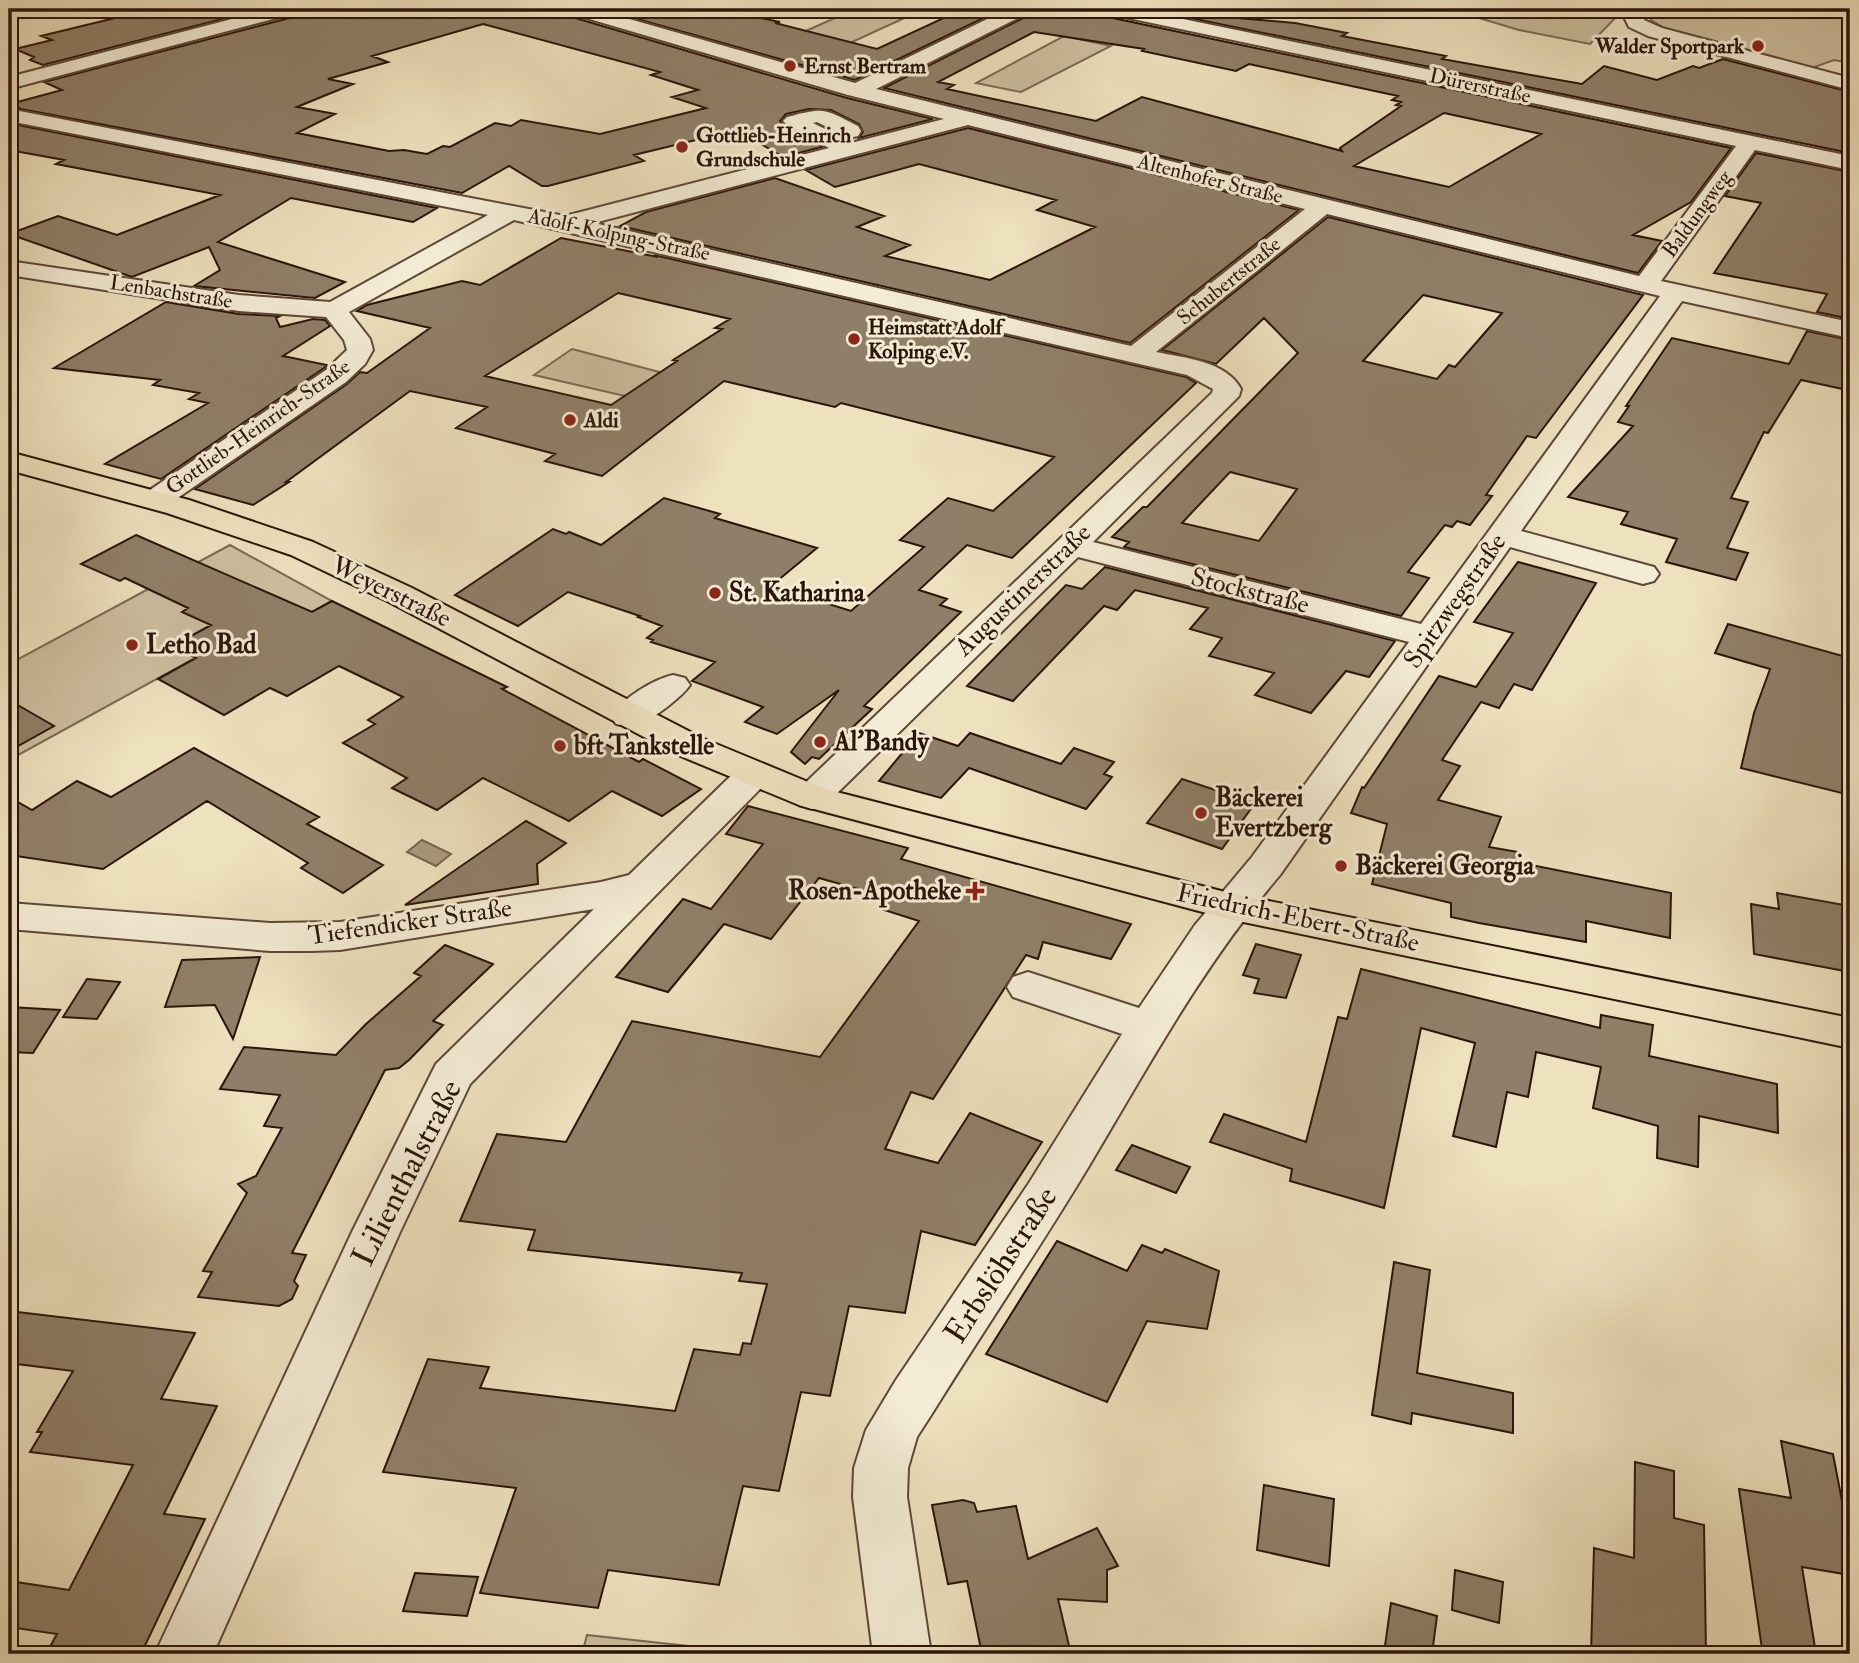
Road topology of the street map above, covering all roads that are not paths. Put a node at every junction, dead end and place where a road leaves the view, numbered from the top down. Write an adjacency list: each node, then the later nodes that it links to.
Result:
1 (290, 9): 6 (street)
2 (575, 9): 8 (street, Altenhofer Straße)
3 (1022, 9): 8 (street)
4 (1109, 9): 12 (street, Dürerstraße)
5 (1643, 9): 7 (street)
6 (9, 83)
7 (1850, 84)
8 (855, 90): 10 (street, Altenhofer Straße)
9 (9, 115): 16 (street, Adolf-Kolping-Straße)
10 (969, 119): 13 (street); 15 (street, Altenhofer Straße)
11 (824, 137): 13 (street)
12 (1750, 142): 14 (street, Dürerstraße); 19 (street, Baldungweg)
13 (848, 150): 17 (street)
14 (1850, 163)
15 (1323, 206): 19 (street, Altenhofer Straße); 23 (street, Schubertstraße)
16 (511, 212): 17 (street, Adolf-Kolping-Straße); 21 (street)
17 (567, 224): 23 (street, Adolf-Kolping-Straße)
18 (9, 268): 21 (street, Lenbachstraße)
19 (1644, 285): 20 (street, Altenhofer Straße)
20 (1676, 292): 22 (street, Altenhofer Straße); 27 (street, Spitzwegstraße)
21 (334, 310): 26 (street, Gottlieb-Heinrich-Straße)
22 (1850, 330)
23 (1136, 355): 24 (street, Adolf-Kolping-Straße)
24 (1223, 381): 28 (street, Augustinerstraße)
25 (9, 461): 26 (main road, Weyerstraße)
26 (155, 500): 32 (main road, Weyerstraße)
27 (1501, 535): 29 (street); 30 (street, Spitzwegstraße)
28 (1069, 545): 30 (street, Stockstraße); 34 (street, Augustinerstraße)
29 (1643, 575)
30 (1431, 637): 36 (street, Spitzwegstraße)
31 (673, 685): 32 (street)
32 (629, 716): 33 (main road, Weyerstraße)
33 (752, 776): 34 (main road, Friedrich-Ebert-Straße); 35 (street, Lilienthalstraße)
34 (812, 797): 36 (main road, Friedrich-Ebert-Straße)
35 (642, 885): 37 (street, Tiefendicker Straße); 41 (street, Lilienthalstraße)
36 (1229, 906): 39 (street, Erbslöhstraße); 40 (main road, Friedrich-Ebert-Straße)
37 (9, 916)
38 (1028, 987): 39 (street)
39 (1150, 1027): 42 (street, Erbslöhstraße)
40 (1850, 1032)
41 (184, 1654)
42 (902, 1654)

